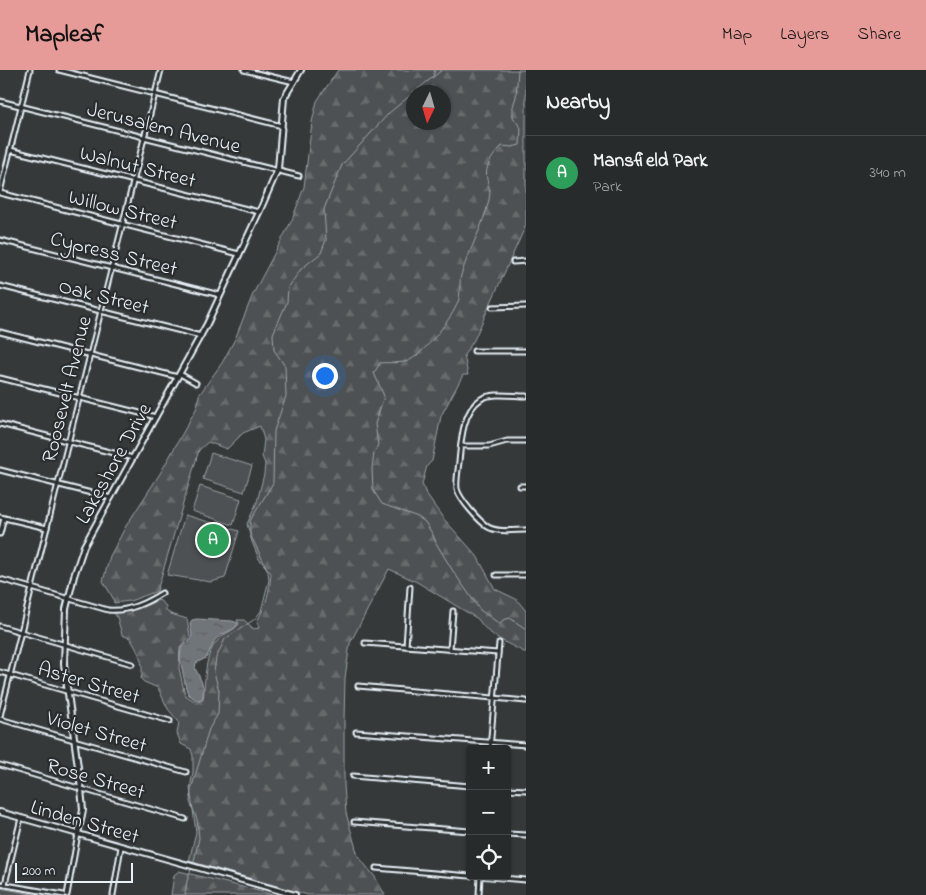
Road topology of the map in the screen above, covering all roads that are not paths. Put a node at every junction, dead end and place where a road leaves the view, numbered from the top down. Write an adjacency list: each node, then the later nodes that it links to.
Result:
1 (30, 70): 9 (street)
2 (59, 70): 7 (street)
3 (162, 70): 7 (street, Roosevelt Avenue)
4 (244, 70): 6 (street)
5 (301, 70): 6 (street, Lakeshore Drive)
6 (294, 82): 10 (street, Lakeshore Drive)
7 (156, 94): 10 (street); 11 (street, Roosevelt Avenue)
8 (0, 101): 9 (street, Jerusalem Avenue)
9 (21, 106): 11 (street, Jerusalem Avenue); 12 (street)
10 (282, 126): 13 (street, Lakeshore Drive)
11 (145, 137): 13 (street, Jerusalem Avenue); 15 (street, Roosevelt Avenue)
12 (10, 150): 15 (street, Walnut Street); 16 (street)
13 (277, 171): 14 (street, Jerusalem Avenue); 17 (street, Lakeshore Drive)
14 (298, 176)
15 (134, 181): 17 (street, Walnut Street); 18 (street, Roosevelt Avenue)
16 (0, 193): 18 (street, Willow Street)
17 (258, 212): 20 (street, Lakeshore Drive)
18 (123, 224): 20 (street, Willow Street); 23 (street, Roosevelt Avenue)
19 (0, 240): 23 (street, Cypress Street)
20 (240, 254): 25 (street, Lakeshore Drive)
21 (513, 262): 22 (street)
22 (526, 262)
23 (112, 268): 25 (street, Cypress Street); 28 (street, Roosevelt Avenue)
24 (0, 286): 28 (street, Oak Street)
25 (220, 295): 30 (street, Lakeshore Drive)
26 (492, 306): 27 (street)
27 (526, 306)
28 (101, 311): 30 (street, Oak Street); 33 (street, Roosevelt Avenue)
29 (0, 332): 33 (street)
30 (201, 336): 34 (street, Lakeshore Drive)
31 (474, 351): 32 (street)
32 (526, 351)
33 (90, 354): 34 (street); 38 (street, Roosevelt Avenue)
34 (179, 376): 36 (street); 39 (street, Lakeshore Drive)
35 (0, 378): 38 (street)
36 (196, 383)
37 (526, 396): 43 (street)
38 (80, 398): 39 (street); 42 (street, Roosevelt Avenue)
39 (156, 417): 44 (street, Lakeshore Drive)
40 (0, 424): 42 (street)
41 (526, 440): 43 (street)
42 (69, 441): 44 (street); 46 (street, Roosevelt Avenue)
43 (461, 446): 52 (street)
44 (133, 458): 49 (street, Lakeshore Drive)
45 (0, 470): 46 (street)
46 (58, 485): 49 (street); 51 (street, Roosevelt Avenue)
47 (520, 486): 48 (street)
48 (526, 486)
49 (111, 498): 60 (street, Lakeshore Drive)
50 (2, 517): 51 (street); 53 (street)
51 (47, 528): 57 (street, Roosevelt Avenue)
52 (526, 530)
53 (0, 534)
54 (496, 575): 55 (street)
55 (526, 575)
56 (0, 579): 57 (street)
57 (32, 588): 60 (street); 63 (street, Roosevelt Avenue)
58 (410, 588): 67 (street)
59 (162, 593): 60 (street)
60 (69, 599): 66 (street, Lakeshore Drive)
61 (453, 611): 68 (street)
62 (0, 626): 63 (street)
63 (21, 632): 66 (street); 72 (street, Roosevelt Avenue)
64 (365, 643): 67 (street)
65 (499, 643): 69 (street)
66 (65, 644): 70 (street); 74 (street, Lakeshore Drive)
67 (406, 646): 68 (street)
68 (450, 649): 69 (street)
69 (498, 653): 75 (street)
70 (132, 664)
71 (0, 672): 72 (street, Aster Street)
72 (10, 675): 74 (street, Aster Street); 77 (street, Roosevelt Avenue)
73 (358, 686): 75 (street)
74 (68, 691): 78 (street, Aster Street); 80 (street, Lakeshore Drive)
75 (494, 698): 76 (street); 81 (street)
76 (526, 701)
77 (0, 717): 80 (street, Violet Street)
78 (170, 721)
79 (356, 732): 81 (street)
80 (74, 740): 85 (street, Violet Street); 88 (street, Lakeshore Drive)
81 (491, 742): 82 (street); 83 (street)
82 (491, 745)
83 (526, 745)
84 (0, 766): 88 (street, Rose Street)
85 (186, 772)
86 (353, 776): 87 (street)
87 (466, 786)
88 (81, 789): 93 (street, Rose Street); 96 (street, Lakeshore Drive)
89 (511, 789): 90 (street)
90 (526, 790)
91 (0, 812): 92 (street, Linden Street)
92 (21, 818): 96 (street, Linden Street); 106 (street)
93 (185, 819)
94 (354, 822): 95 (street)
95 (466, 831)
96 (78, 834): 99 (street, Linden Street); 107 (street, Lakeshore Drive)
97 (511, 834): 98 (street)
98 (526, 835)
99 (121, 847): 108 (street); 109 (street, Linden Street)
100 (376, 868): 101 (street)
101 (466, 876)
102 (511, 879): 104 (street)
103 (479, 880): 110 (street)
104 (526, 880)
105 (0, 884): 106 (street)
106 (5, 884): 107 (street)
107 (66, 895)
108 (113, 895)
109 (295, 895)
110 (478, 895)

